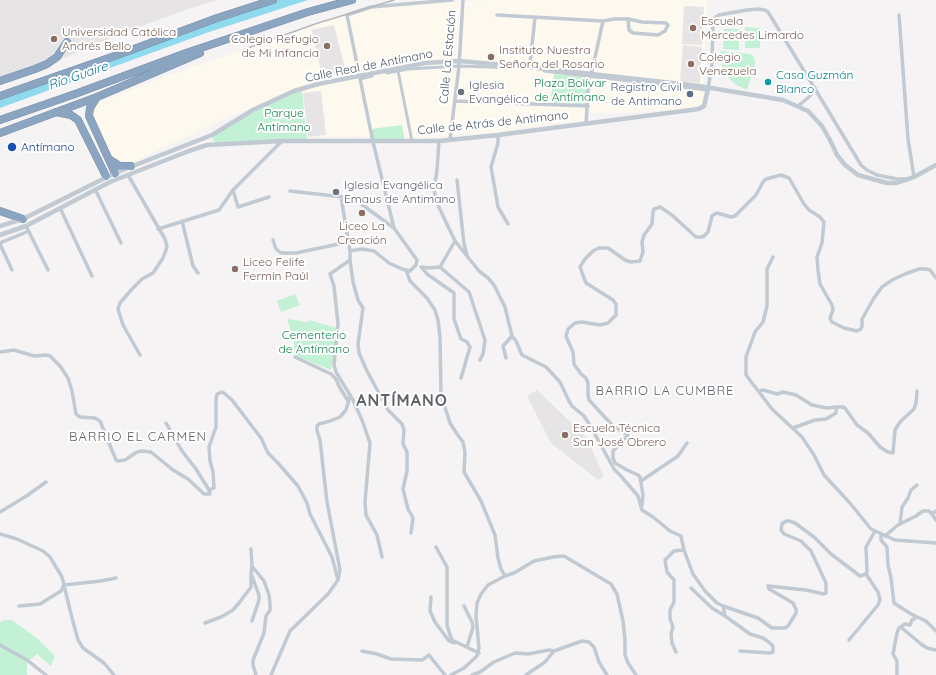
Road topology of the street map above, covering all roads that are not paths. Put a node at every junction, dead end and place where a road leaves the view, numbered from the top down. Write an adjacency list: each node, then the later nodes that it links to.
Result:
1 (274, 0): 20 (highway)
2 (352, 0): 10 (highway)
3 (452, 0): 16 (street)
4 (463, 0): 12 (street, Calle La Estación)
5 (497, 15): 7 (street)
6 (899, 16): 44 (street)
7 (535, 17): 9 (street); 13 (street)
8 (628, 19): 8 (street); 9 (street)
9 (603, 21): 15 (street)
10 (239, 36): 21 (highway); 26 (highway)
11 (67, 42): 17 (highway)
12 (459, 64): 13 (street, Calle Real de Antímano); 14 (street); 16 (street, Calle Real de Antímano); 22 (street, Calle La Estación)
13 (528, 68): 15 (street, Calle Real de Antímano)
14 (398, 71): 16 (street); 33 (street)
15 (590, 75): 19 (street, Calle Real de Antímano); 23 (street)
16 (360, 77): 29 (street, Calle Real de Antímano); 35 (street)
17 (0, 81)
18 (815, 88): 19 (street); 24 (street); 46 (street)
19 (708, 89): 24 (street, Calle Real de Antímano); 27 (street, Calle de Atrás de Antímano)
20 (0, 95)
21 (97, 97): 25 (highway); 39 (highway)
22 (455, 101): 23 (street); 31 (street, Calle La Estación)
23 (588, 106): 27 (street)
24 (798, 106): 46 (street, Calle Real de Antímano)
25 (56, 112): 28 (highway); 45 (highway)
26 (0, 120)
27 (586, 124): 30 (street, Calle de Atrás de Antímano)
28 (0, 133)
29 (212, 135): 36 (street, Calle Real de Antímano); 37 (street)
30 (498, 135): 31 (street, Calle de Atrás de Antímano); 57 (street)
31 (450, 140): 34 (street, Calle de Atrás de Antímano)
32 (282, 141): 35 (street, Calle de Atrás de Antímano); 37 (street, Calle de Atrás de Antímano); 49 (street)
33 (412, 141): 34 (street, Calle de Atrás de Antímano); 35 (street, Calle de Atrás de Antímano)
34 (439, 141): 65 (street)
35 (374, 142): 60 (street)
36 (186, 144): 38 (street); 41 (street, Calle Real de Antímano)
37 (217, 144): 38 (street, Calle de Atrás de Antímano)
38 (189, 151): 42 (street, Calle de Atrás de Antímano)
39 (108, 159): 41 (highway); 43 (highway)
40 (936, 165): 44 (street, Calle Real de Antímano)
41 (131, 166): 43 (street, Calle Real de Antímano)
42 (128, 175): 43 (street, Calle de Atrás de Antímano); 61 (street)
43 (116, 176): 45 (street)
44 (914, 177): 46 (street, Calle Real de Antímano)
45 (108, 179): 48 (street); 55 (street)
46 (908, 179)
47 (457, 180): 70 (street)
48 (95, 189): 53 (street); 68 (street)
49 (233, 190): 51 (street); 56 (street)
50 (290, 191): 52 (street)
51 (269, 197)
52 (341, 197): 60 (street); 66 (street)
53 (60, 208): 59 (street); 80 (street)
54 (0, 211): 55 (highway)
55 (23, 219): 58 (street)
56 (182, 221): 61 (street); 79 (street)
57 (508, 224)
58 (0, 226)
59 (26, 226): 62 (street); 63 (street)
60 (394, 228): 73 (street)
61 (158, 229): 84 (street)
62 (29, 231): 67 (street); 77 (street)
63 (0, 235)
64 (273, 240): 66 (street)
65 (455, 241): 70 (street); 74 (street)
66 (348, 242): 69 (street)
67 (0, 243): 76 (street)
68 (121, 243)
69 (350, 251): 72 (street); 78 (street)
70 (467, 256): 82 (street)
71 (773, 257): 89 (street)
72 (350, 260): 91 (street); 108 (street)
73 (416, 265): 75 (street); 78 (street)
74 (440, 267): 75 (street); 87 (street)
75 (422, 268): 88 (street)
76 (12, 270)
77 (48, 270)
78 (406, 270): 120 (street)
79 (198, 273)
80 (92, 276)
81 (936, 278): 97 (street)
82 (512, 336): 86 (street); 101 (street)
83 (0, 352): 100 (street)
84 (140, 355)
85 (295, 357): 92 (street)
86 (506, 358)
87 (480, 360)
88 (461, 378)
89 (759, 391): 93 (street); 95 (street)
90 (917, 391): 93 (street)
91 (350, 396): 92 (street); 116 (street)
92 (348, 401): 122 (street)
93 (836, 407): 95 (street)
94 (166, 423): 100 (street)
95 (794, 428): 107 (street)
96 (687, 443): 97 (street)
97 (641, 481): 101 (street)
98 (46, 482): 103 (street)
99 (917, 485): 106 (street)
100 (209, 490): 122 (street)
101 (642, 510): 115 (street)
102 (936, 511): 104 (street)
103 (0, 512)
104 (932, 514): 105 (street); 106 (street)
105 (935, 522)
106 (900, 524): 111 (street)
107 (875, 531): 110 (street); 119 (street)
108 (411, 533)
109 (0, 534): 123 (street)
110 (881, 534): 111 (street); 130 (street)
111 (885, 536): 112 (street)
112 (936, 543)
113 (436, 547): 136 (street)
114 (251, 549): 117 (street)
115 (684, 550): 128 (street); 143 (street)
116 (382, 558)
117 (252, 566): 118 (street); 147 (street)
118 (250, 574): 131 (street); 132 (street)
119 (866, 574): 128 (street); 135 (street)
120 (505, 576): 144 (street); 154 (street)
121 (116, 578): 123 (street)
122 (338, 580): 148 (street)
123 (64, 585): 126 (street); 146 (street)
124 (690, 588): 129 (street)
125 (431, 597): 136 (street)
126 (19, 606)
127 (464, 606): 138 (street)
128 (723, 606): 129 (street)
129 (726, 616): 142 (street)
130 (917, 617): 133 (street); 134 (street)
131 (252, 621)
132 (206, 623)
133 (902, 628): 140 (street); 155 (street)
134 (936, 631)
135 (849, 640)
136 (457, 642): 138 (street)
137 (0, 645): 145 (street)
138 (467, 646): 144 (street)
139 (554, 650): 151 (street); 152 (street); 153 (street)
140 (936, 650)
141 (362, 651): 149 (street)
142 (740, 651)
143 (676, 652)
144 (479, 653): 150 (street)
145 (46, 675)
146 (114, 675)
147 (256, 675)
148 (271, 675)
149 (445, 675)
150 (451, 675)
151 (472, 675)
152 (526, 675)
153 (607, 675)
154 (636, 675)
155 (897, 675)

